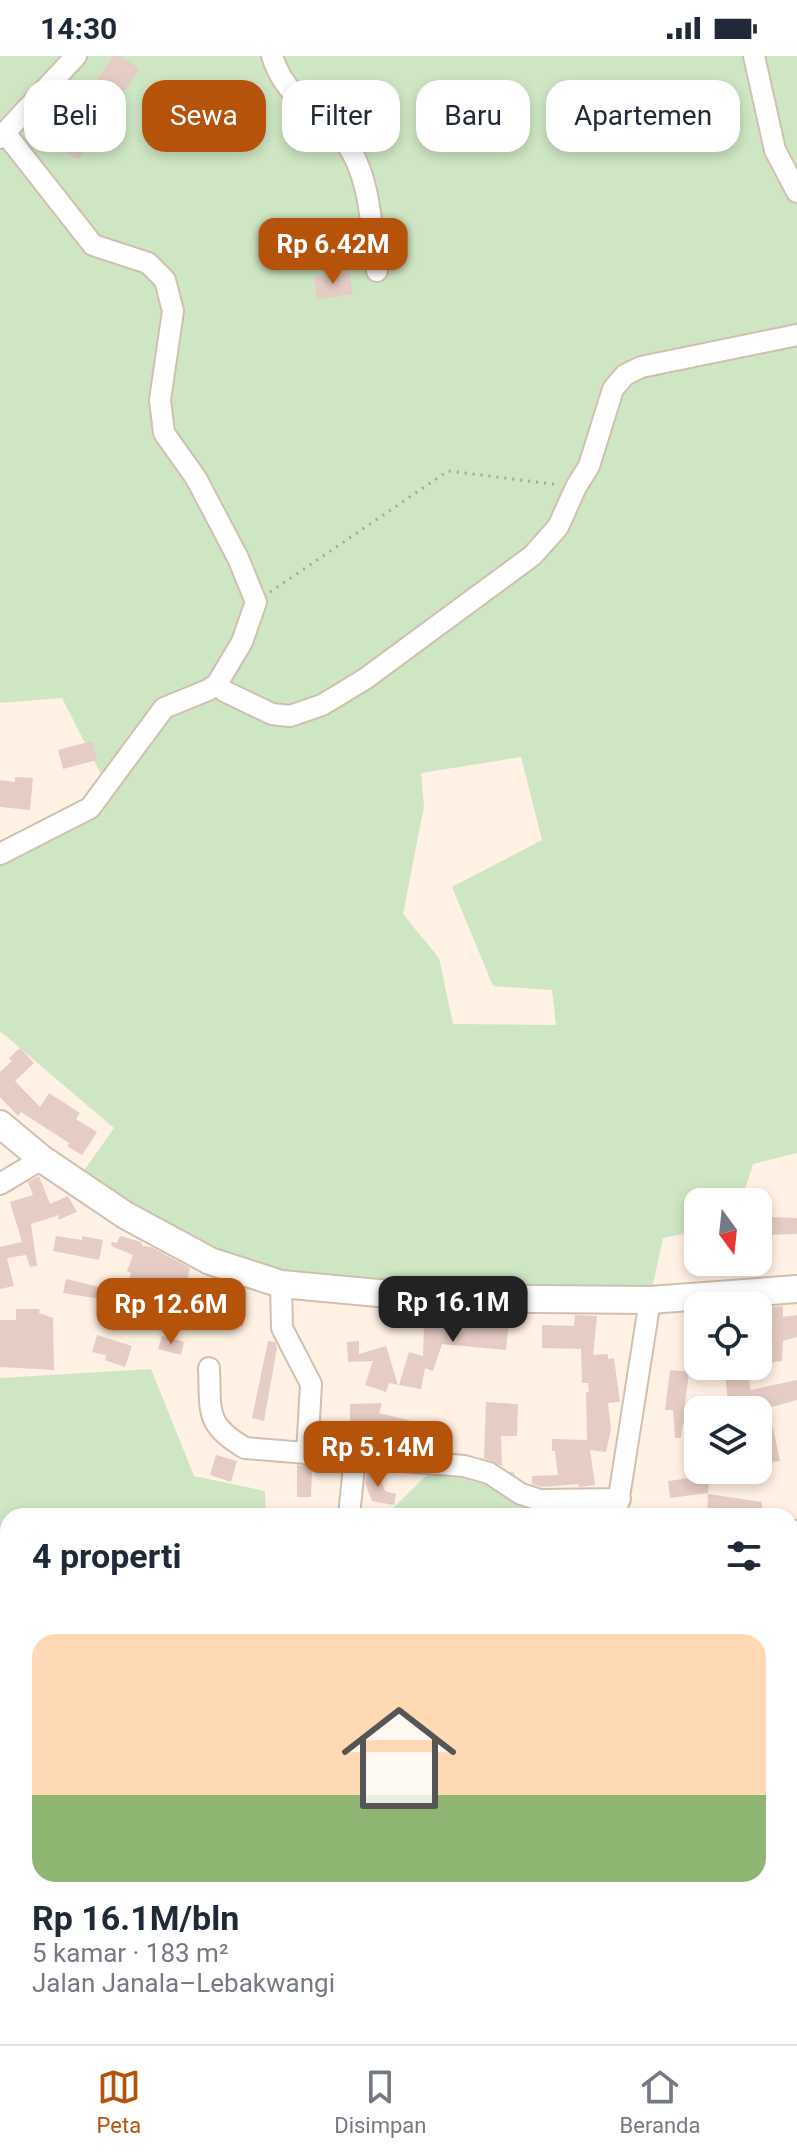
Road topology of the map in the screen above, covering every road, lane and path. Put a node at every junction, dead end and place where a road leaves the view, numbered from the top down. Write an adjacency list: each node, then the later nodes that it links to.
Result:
1 (76, 56): 4 (street)
2 (272, 56): 6 (street)
3 (754, 56): 5 (street)
4 (2, 136): 9 (street)
5 (797, 192)
6 (377, 271)
7 (797, 335): 8 (street)
8 (576, 487): 9 (path); 10 (street)
9 (256, 602): 10 (street)
10 (217, 684): 11 (street)
11 (0, 854)
12 (0, 1124): 13 (main road)
13 (42, 1159): 14 (street); 15 (main road)
14 (0, 1184)
15 (281, 1284): 17 (main road); 19 (street)
16 (797, 1289): 17 (main road)
17 (650, 1300): 21 (street)
18 (209, 1368): 19 (street)
19 (307, 1454): 20 (street)
20 (355, 1456): 21 (street); 22 (street)
21 (618, 1507)
22 (350, 1508)

